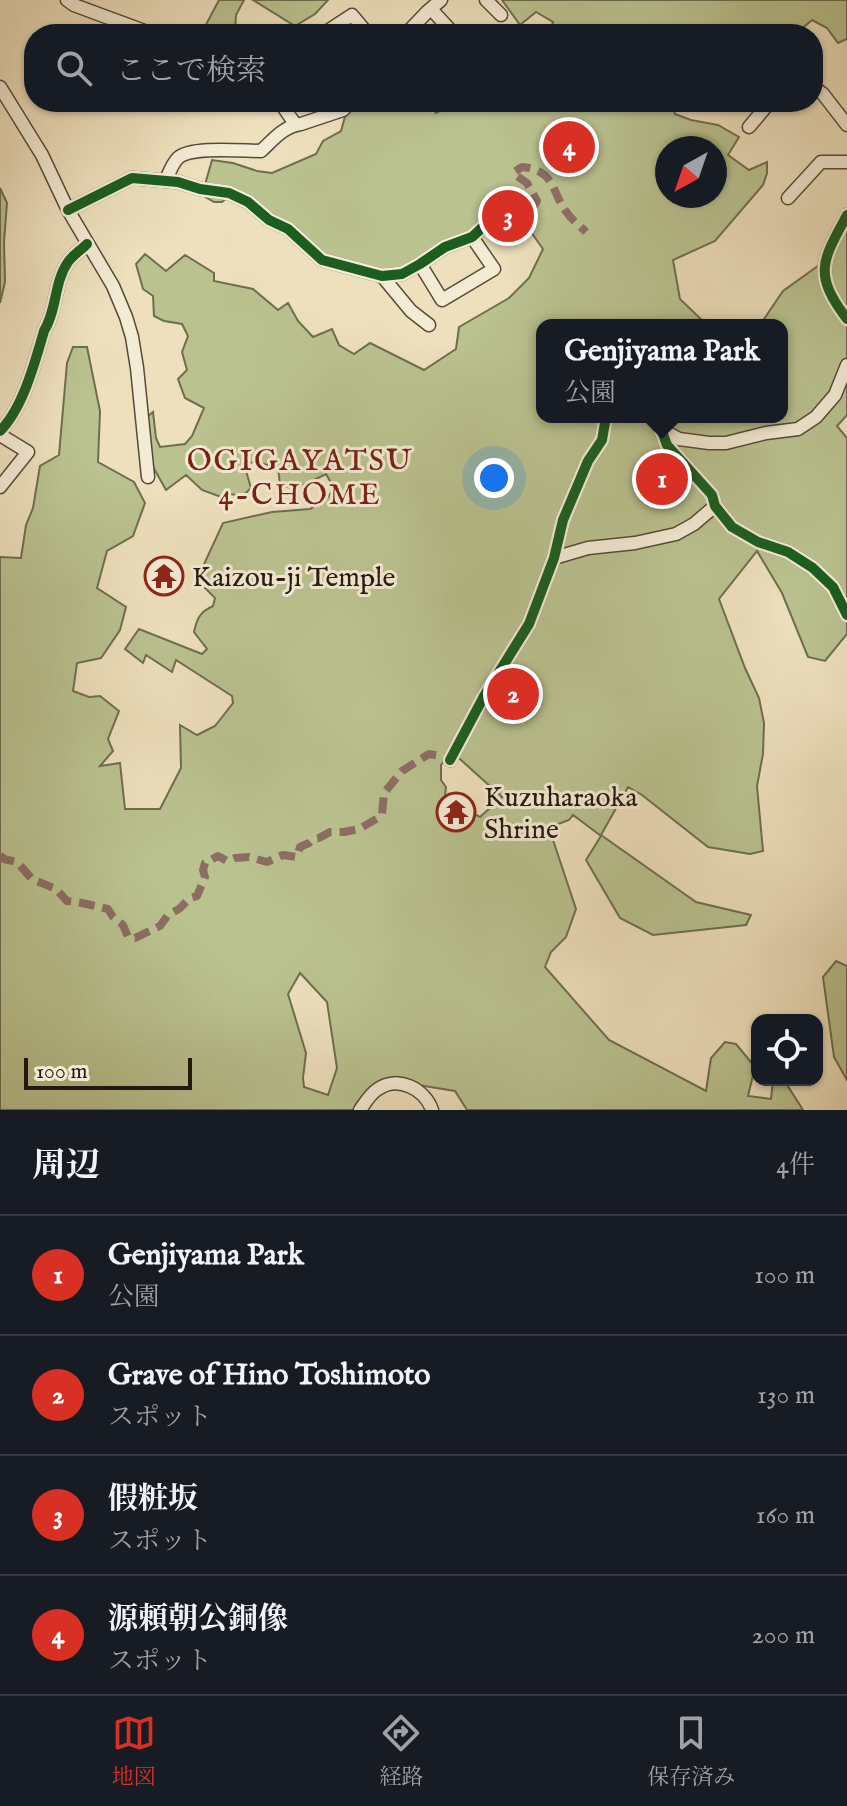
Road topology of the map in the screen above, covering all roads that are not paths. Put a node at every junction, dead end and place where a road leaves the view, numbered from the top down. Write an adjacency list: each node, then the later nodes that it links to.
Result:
1 (67, 0): 6 (street)
2 (441, 0): 4 (street)
3 (486, 0): 5 (street)
4 (431, 9): 9 (street); 10 (street)
5 (501, 15)
6 (125, 24)
7 (338, 24): 8 (street)
8 (360, 24)
9 (416, 24)
10 (445, 24)
11 (0, 87): 23 (street)
12 (823, 94): 17 (street)
13 (287, 112): 16 (street)
14 (337, 112): 16 (street)
15 (762, 112): 18 (street)
16 (295, 124): 20 (street)
17 (847, 125)
18 (749, 127)
19 (847, 162): 21 (street)
20 (166, 180): 23 (street); 28 (street)
21 (788, 198)
22 (512, 200): 25 (street)
23 (68, 210): 26 (street)
24 (847, 215): 29 (street)
25 (472, 237): 27 (street); 27 (street)
26 (87, 244): 34 (street); 35 (street)
27 (420, 264): 28 (street)
28 (382, 276): 30 (street)
29 (847, 319)
30 (429, 325)
31 (847, 365): 33 (street)
32 (605, 423): 38 (street)
33 (658, 423): 37 (street)
34 (0, 433): 36 (street)
35 (148, 477)
36 (0, 487)
37 (715, 506): 38 (street); 39 (street)
38 (554, 558): 40 (street)
39 (847, 615)
40 (450, 760)
41 (360, 1110): 42 (street)
42 (432, 1110)

